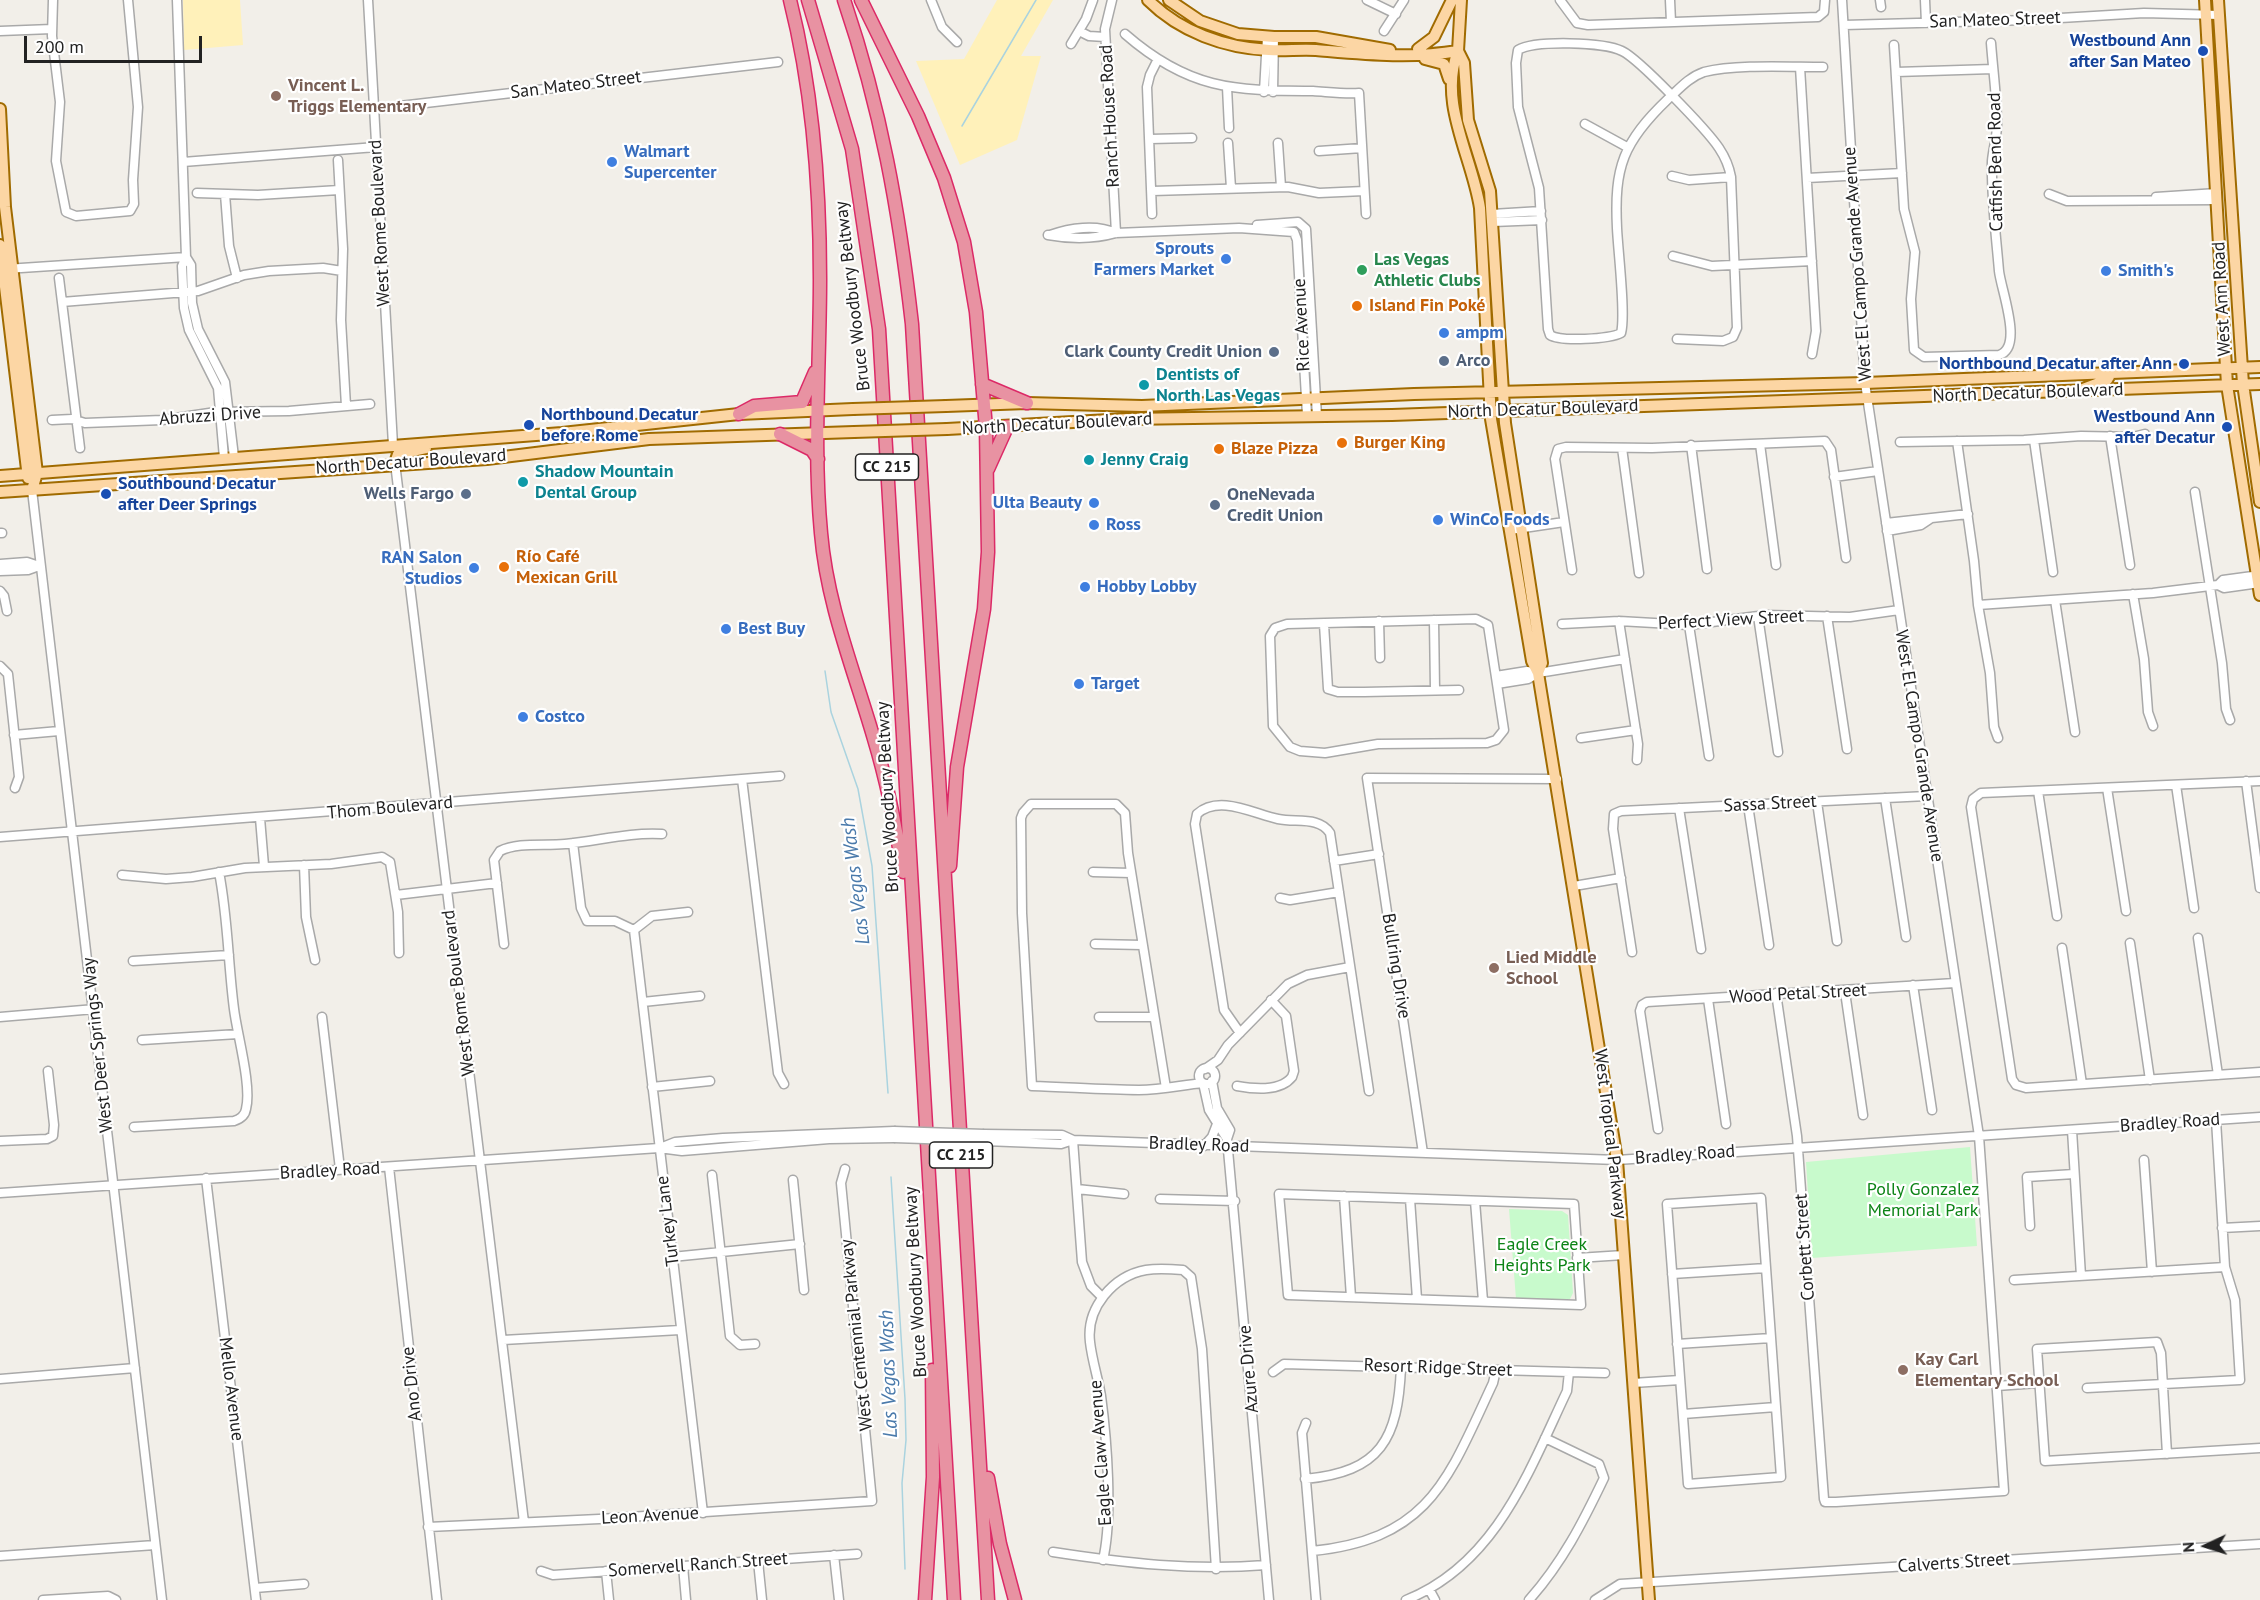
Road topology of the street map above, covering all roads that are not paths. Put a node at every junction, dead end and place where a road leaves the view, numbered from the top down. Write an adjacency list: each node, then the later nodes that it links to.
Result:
1 (53, 0): 31 (street)
2 (128, 0): 31 (street)
3 (177, 0): 70 (street)
4 (368, 0): 57 (street, West Rome Boulevard)
5 (790, 0): 110 (highway)
6 (808, 0): 269 (highway, Bruce Woodbury Beltway / CC 215)
7 (844, 0): 265 (highway, CC 215)
8 (861, 0): 117 (highway)
9 (931, 0): 38 (street)
10 (1093, 0): 33 (street)
11 (1112, 0): 36 (street, Ranch House Road)
12 (1148, 0): 43 (main road)
13 (1169, 0): 37 (main road)
14 (1367, 0): 25 (street)
15 (1404, 0): 25 (street)
16 (1452, 0): 42 (main road)
17 (1461, 0): 44 (main road, West Tropical Parkway)
18 (1560, 0): 28 (street)
19 (1670, 0): 28 (street)
20 (1825, 0): 28 (street)
21 (1842, 0): 30 (street, West El Campo Grande Avenue)
22 (1925, 0): 29 (street)
23 (2205, 0): 26 (main road, West Ann Road)
24 (2218, 0): 27 (main road, West Ann Road)
25 (1396, 14): 34 (street)
26 (2206, 15): 27 (street, San Mateo Street); 29 (street, San Mateo Street); 68 (main road, West Ann Road)
27 (2219, 15): 84 (main road, West Ann Road)
28 (1671, 22)
29 (1926, 23): 30 (street, San Mateo Street)
30 (1844, 25): 73 (street, West El Campo Grande Avenue)
31 (52, 28): 32 (street)
32 (0, 31)
33 (1079, 31): 36 (street); 40 (street)
34 (1384, 31)
35 (1125, 34): 46 (street)
36 (1105, 37): 92 (street, Ranch House Road)
37 (1270, 37): 42 (main road); 43 (street)
38 (957, 42)
39 (1991, 43): 50 (street, Catfish Bend Road)
40 (1071, 44)
41 (1894, 45): 51 (street)
42 (1418, 49): 44 (main road)
43 (1270, 50): 45 (main road); 53 (street)
44 (1458, 51): 45 (main road); 55 (main road, West Tropical Parkway); 89 (main road, West Tropical Parkway)
45 (1351, 55): 55 (main road)
46 (1158, 59): 52 (street); 61 (street)
47 (778, 62): 57 (street, San Mateo Street)
48 (1800, 67): 49 (street); 54 (street); 75 (street)
49 (1823, 67)
50 (1993, 69): 51 (street); 71 (street, Catfish Bend Road)
51 (1896, 72): 71 (street)
52 (1227, 87): 53 (street); 59 (street)
53 (1268, 92): 66 (street)
54 (1671, 96): 65 (street); 74 (street); 88 (street)
55 (1453, 107): 90 (main road, West Tropical Parkway)
56 (0, 109): 100 (main road, West Deer Springs Way)
57 (374, 109): 64 (street, West Rome Boulevard)
58 (1585, 124): 65 (street)
59 (1229, 128)
60 (1192, 138): 61 (street)
61 (1150, 139): 79 (street)
62 (1228, 143): 77 (street)
63 (1278, 143): 76 (street)
64 (376, 147): 70 (street); 152 (street, West Rome Boulevard)
65 (1627, 147): 88 (street)
66 (1362, 148): 67 (street); 80 (street)
67 (1319, 151)
68 (2215, 156): 84 (main road); 85 (main road, West Ann Road)
69 (338, 160): 78 (street)
70 (183, 162): 97 (street)
71 (1902, 173): 73 (street)
72 (1672, 176): 74 (street)
73 (1853, 176): 75 (street); 116 (street, West El Campo Grande Avenue)
74 (1731, 177): 99 (street)
75 (1807, 178): 98 (street)
76 (1281, 187): 77 (street); 80 (street)
77 (1231, 188): 79 (street)
78 (339, 190): 82 (street); 101 (street)
79 (1152, 191): 86 (street)
80 (1364, 191): 87 (street)
81 (197, 193): 82 (street)
82 (225, 194): 103 (street)
83 (2049, 194): 85 (street)
84 (2230, 195): 94 (main road, West Ann Road)
85 (2217, 197): 94 (main road); 113 (main road, West Ann Road)
86 (1152, 214)
87 (1366, 214)
88 (1542, 215): 89 (street)
89 (1492, 218): 90 (street); 122 (main road, West Tropical Parkway)
90 (1480, 219): 124 (main road, West Tropical Parkway)
91 (1239, 228): 92 (street); 93 (street); 104 (street, Rice Avenue)
92 (1116, 232): 92 (street)
93 (1307, 235): 104 (street); 107 (street, Rice Avenue)
94 (2234, 242): 111 (main road, West Ann Road)
95 (0, 245): 100 (main road, West Deer Springs Way)
96 (1673, 256): 99 (street)
97 (186, 257): 100 (street); 105 (street)
98 (1812, 261): 99 (street); 109 (street)
99 (1736, 265): 108 (street)
100 (8, 269): 163 (main road, West Deer Springs Way)
101 (342, 271): 103 (street); 130 (street)
102 (59, 278): 106 (street)
103 (237, 278): 105 (street)
104 (1299, 281): 107 (street, Rice Avenue)
105 (187, 291): 106 (street); 134 (street)
106 (62, 302): 138 (street)
107 (1306, 326): 125 (street, Rice Avenue)
108 (1677, 339)
109 (1812, 354)
110 (818, 365): 131 (highway); 135 (highway)
111 (2242, 368): 112 (main road, North Decatur Boulevard); 113 (main road, North Decatur Boulevard); 118 (main road, West Ann Road)
112 (2260, 368)
113 (2226, 369): 114 (main road, North Decatur Boulevard); 120 (main road, West Ann Road)
114 (2111, 373): 115 (main road, North Decatur Boulevard); 121 (main road)
115 (2052, 376): 116 (main road, North Decatur Boulevard); 123 (main road)
116 (1865, 383): 122 (main road, North Decatur Boulevard); 126 (street, West El Campo Grande Avenue)
117 (982, 384): 127 (highway); 129 (highway)
118 (2243, 384): 119 (main road, North Decatur Boulevard); 120 (main road, North Decatur Boulevard); 167 (main road, West Ann Road)
119 (2260, 384)
120 (2227, 385): 121 (main road, North Decatur Boulevard); 188 (main road, West Ann Road)
121 (2078, 392): 123 (main road, North Decatur Boulevard)
122 (1503, 393): 124 (main road, North Decatur Boulevard); 133 (main road, West Tropical Parkway)
123 (2053, 393): 126 (main road, North Decatur Boulevard)
124 (1490, 394): 125 (main road, North Decatur Boulevard); 132 (main road, West Tropical Parkway)
125 (1311, 398): 127 (main road, North Decatur Boulevard); 136 (street, Rice Avenue)
126 (1867, 398): 133 (main road, North Decatur Boulevard); 162 (street, West El Campo Grande Avenue)
127 (1027, 403): 129 (main road, North Decatur Boulevard)
128 (370, 404): 130 (street, Abruzzi Drive)
129 (984, 405): 131 (main road, North Decatur Boulevard, bridge); 140 (highway)
130 (346, 406): 134 (street, Abruzzi Drive)
131 (817, 410): 135 (main road, North Decatur Boulevard); 141 (highway)
132 (1491, 411): 133 (main road, North Decatur Boulevard); 136 (main road, North Decatur Boulevard); 176 (main road, West Tropical Parkway)
133 (1504, 411): 175 (main road, West Tropical Parkway)
134 (225, 412): 138 (street, Abruzzi Drive); 157 (street)
135 (739, 414): 145 (main road, North Decatur Boulevard)
136 (1312, 416): 139 (main road, North Decatur Boulevard)
137 (52, 420): 138 (street, Abruzzi Drive)
138 (77, 420): 154 (street)
139 (1007, 427): 140 (main road, North Decatur Boulevard); 164 (highway)
140 (986, 428): 141 (main road, North Decatur Boulevard, bridge); 164 (highway)
141 (817, 433): 142 (main road, North Decatur Boulevard); 159 (highway)
142 (780, 434): 156 (main road, North Decatur Boulevard); 159 (highway)
143 (2145, 434): 144 (street)
144 (2110, 436): 147 (street); 180 (street)
145 (501, 437): 146 (main road, North Decatur Boulevard); 156 (main road)
146 (487, 438): 149 (main road, North Decatur Boulevard); 158 (main road)
147 (2034, 440): 148 (street); 185 (street)
148 (1957, 441): 150 (street); 172 (street)
149 (446, 442): 152 (main road, North Decatur Boulevard); 160 (main road)
150 (1900, 442)
151 (1760, 444): 153 (street); 166 (street); 179 (street)
152 (393, 445): 157 (main road, North Decatur Boulevard); 161 (main road)
153 (1691, 445): 155 (street); 182 (street)
154 (80, 448)
155 (1622, 448): 173 (street); 186 (street)
156 (501, 455): 158 (main road, North Decatur Boulevard)
157 (229, 457): 163 (main road, North Decatur Boulevard)
158 (487, 459): 160 (main road, North Decatur Boulevard)
159 (818, 459): 269 (highway)
160 (395, 463): 161 (main road, North Decatur Boulevard); 237 (street, West Rome Boulevard)
161 (352, 466): 168 (main road, North Decatur Boulevard)
162 (1878, 471): 166 (street); 174 (street, West El Campo Grande Avenue)
163 (31, 473): 165 (main road, North Decatur Boulevard); 168 (main road, West Deer Springs Way)
164 (987, 473): 265 (highway)
165 (0, 476)
166 (1834, 477): 177 (street)
167 (2259, 477): 171 (main road, West Ann Road)
168 (32, 490): 169 (main road, North Decatur Boulevard); 181 (street, West Deer Springs Way)
169 (0, 492)
170 (2195, 492): 189 (street)
171 (2260, 502)
172 (1968, 514): 174 (street); 194 (street)
173 (1564, 522): 175 (street); 183 (street)
174 (1886, 527): 196 (street, West El Campo Grande Avenue)
175 (1522, 528): 176 (street); 195 (main road, West Tropical Parkway)
176 (1510, 530): 187 (main road, West Tropical Parkway)
177 (1846, 558)
178 (0, 564): 181 (street)
179 (1776, 565)
180 (2130, 565)
181 (39, 566): 184 (street); 216 (street, West Deer Springs Way)
182 (1707, 569)
183 (1572, 570)
184 (0, 571)
185 (2053, 572)
186 (1639, 573)
187 (1518, 579): 195 (main road); 209 (main road, West Tropical Parkway)
188 (2259, 579): 189 (street); 192 (main road, West Ann Road)
189 (2214, 586): 191 (street); 213 (street)
190 (0, 591): 197 (street)
191 (2133, 594): 193 (street); 214 (street)
192 (2260, 595)
193 (2055, 600): 194 (street); 217 (street)
194 (1978, 605): 220 (street)
195 (1534, 607): 209 (main road, West Tropical Parkway)
196 (1899, 610): 199 (street, Perfect View Street); 234 (street, West El Campo Grande Avenue)
197 (7, 611)
198 (1758, 616): 199 (street, Perfect View Street); 205 (street, Perfect View Street); 222 (street)
199 (1827, 616): 221 (street)
200 (1434, 620): 201 (street); 210 (street); 211 (street)
201 (1380, 621): 203 (street); 206 (street)
202 (1619, 621): 204 (street, Perfect View Street); 205 (street, Perfect View Street); 207 (street)
203 (1324, 624): 210 (street); 211 (street)
204 (1562, 624)
205 (1689, 625): 223 (street)
206 (1380, 658)
207 (1624, 658): 209 (street); 215 (street)
208 (2, 668): 218 (street)
209 (1538, 673): 210 (street); 227 (main road, West Tropical Parkway)
210 (1496, 680)
211 (1435, 690): 212 (street)
212 (1460, 690)
213 (2230, 720)
214 (2153, 726)
215 (1636, 730): 219 (street); 224 (street)
216 (60, 731): 218 (street); 241 (street, West Deer Springs Way)
217 (2075, 732)
218 (14, 735): 231 (street)
219 (1581, 738)
220 (1998, 738)
221 (1847, 749)
222 (1778, 752)
223 (1709, 756)
224 (1637, 760)
225 (780, 776): 226 (street, Thom Boulevard)
226 (742, 779): 237 (street, Thom Boulevard); 306 (street)
227 (1557, 779): 245 (street, Bullring Drive); 255 (main road, West Tropical Parkway)
228 (2260, 781): 229 (street)
229 (2246, 782): 230 (street); 256 (street)
230 (2176, 785): 232 (street); 261 (street)
231 (15, 788)
232 (2107, 788): 233 (street); 262 (street)
233 (2038, 791): 264 (street); 307 (street)
234 (1927, 796): 235 (street, Sassa Street); 284 (street, West El Campo Grande Avenue)
235 (1885, 798): 236 (street, Sassa Street); 267 (street)
236 (1817, 802): 238 (street, Sassa Street); 270 (street)
237 (435, 804): 240 (street, Thom Boulevard); 257 (street, West Rome Boulevard)
238 (1748, 805): 239 (street, Sassa Street); 275 (street)
239 (1679, 808): 253 (street, Sassa Street); 277 (street)
240 (260, 818): 241 (street, Thom Boulevard); 248 (street)
241 (74, 833): 243 (street, Thom Boulevard); 292 (street, West Deer Springs Way)
242 (662, 834): 244 (street)
243 (0, 837)
244 (573, 843): 254 (street); 266 (street)
245 (1379, 854): 246 (street); 328 (street, Bullring Drive)
246 (1334, 861): 258 (street); 297 (street)
247 (304, 865): 248 (street); 259 (street); 281 (street)
248 (264, 866): 249 (street)
249 (219, 872): 252 (street); 280 (street)
250 (1093, 872): 251 (street)
251 (1131, 873): 274 (street); 310 (street)
252 (122, 875)
253 (1621, 878): 255 (street); 278 (street)
254 (497, 883): 257 (street); 272 (street)
255 (1574, 886): 329 (main road, West Tropical Parkway)
256 (2260, 888)
257 (446, 889): 259 (street); 331 (street, West Rome Boulevard)
258 (1339, 892): 260 (street); 283 (street)
259 (396, 896): 279 (street)
260 (1280, 898)
261 (2194, 908)
262 (2126, 911)
263 (688, 912): 266 (street)
264 (2057, 916)
265 (947, 921): 386 (highway, CC 215)
266 (634, 930): 291 (street, Turkey Lane)
267 (1906, 937)
268 (2198, 938): 302 (street)
269 (914, 941): 354 (highway, Bruce Woodbury Beltway / CC 215)
270 (1838, 941)
271 (2130, 943): 304 (street)
272 (504, 944)
273 (1095, 944): 274 (street)
274 (1142, 945): 296 (street)
275 (1769, 945)
276 (2062, 948): 307 (street)
277 (1701, 949)
278 (1632, 952)
279 (399, 953)
280 (229, 955): 282 (street); 298 (street)
281 (315, 960)
282 (133, 961)
283 (1350, 967): 290 (street); 311 (street)
284 (1955, 983): 285 (street, Wood Petal Street); 321 (street, West El Campo Grande Avenue)
285 (1913, 985): 286 (street, Wood Petal Street); 312 (street)
286 (1845, 992): 287 (street, Wood Petal Street); 313 (street)
287 (1776, 993): 289 (street, Wood Petal Street); 327 (street, Corbett Street)
288 (700, 996): 291 (street)
289 (1708, 999): 317 (street); 319 (street, Wood Petal Street)
290 (1271, 1000): 297 (street); 308 (street)
291 (643, 1002): 309 (street, Turkey Lane)
292 (95, 1009): 293 (street); 339 (street, West Deer Springs Way)
293 (0, 1017)
294 (322, 1017): 333 (street)
295 (1099, 1017): 296 (street)
296 (1153, 1017): 310 (street)
297 (1240, 1033): 303 (street)
298 (238, 1034): 299 (street); 318 (street)
299 (142, 1040)
300 (48, 1071): 323 (street)
301 (2260, 1072): 302 (street)
302 (2218, 1075): 304 (street)
303 (1207, 1077): 310 (street); 316 (street, Azure Drive); 324 (street, Azure Drive)
304 (2150, 1080): 307 (street)
305 (710, 1081): 309 (street)
306 (784, 1084)
307 (2082, 1084)
308 (1238, 1086)
309 (652, 1087): 326 (street, Turkey Lane)
310 (1166, 1088)
311 (1369, 1091)
312 (1932, 1110)
313 (1863, 1115)
314 (2260, 1117): 315 (street, Bradley Road)
315 (2216, 1120): 320 (street, Bradley Road); 350 (street)
316 (1217, 1124): 324 (street, Azure Drive); 325 (street)
317 (1726, 1124)
318 (134, 1127)
319 (1658, 1129)
320 (2072, 1130): 321 (street, Bradley Road); 335 (street)
321 (1979, 1136): 327 (street, Bradley Road); 384 (street, West El Campo Grande Avenue)
322 (1073, 1140): 325 (street, Bradley Road); 326 (street, Bradley Road, bridge); 340 (street)
323 (0, 1141)
324 (1228, 1143): 325 (street, Bradley Road); 328 (street, Bradley Road); 346 (street, Azure Drive)
325 (1204, 1146)
326 (659, 1148): 331 (street, Bradley Road); 355 (street, Turkey Lane)
327 (1798, 1148): 329 (street, Bradley Road); 394 (street, Corbett Street)
328 (1424, 1154): 329 (street, Bradley Road)
329 (1617, 1160): 353 (main road, West Tropical Parkway)
330 (2144, 1160): 359 (street)
331 (480, 1161): 332 (street, Bradley Road); 370 (street, West Rome Boulevard)
332 (389, 1167): 333 (street, Bradley Road); 398 (street, Ano Drive)
333 (340, 1169): 337 (street, Bradley Road)
334 (845, 1169): 395 (street, West Centennial Parkway)
335 (2074, 1174): 348 (street); 361 (street)
336 (712, 1175): 352 (street)
337 (206, 1178): 339 (street, Bradley Road); 415 (street, Mello Avenue)
338 (793, 1180): 351 (street)
339 (113, 1186): 341 (street, Bradley Road); 374 (street, West Deer Springs Way)
340 (1077, 1190): 342 (street); 364 (street)
341 (0, 1193)
342 (1124, 1194)
343 (1344, 1196): 345 (street); 365 (street); 365 (street)
344 (1160, 1198): 346 (street)
345 (1410, 1199): 347 (street); 366 (street)
346 (1234, 1201): 408 (street, Azure Drive)
347 (1475, 1201): 356 (street); 367 (street)
348 (2030, 1226)
349 (2260, 1226): 350 (street)
350 (2222, 1228): 357 (street)
351 (800, 1244): 352 (street); 363 (street)
352 (721, 1252): 355 (street); 371 (street)
353 (1624, 1254): 356 (street); 381 (main road, West Tropical Parkway)
354 (933, 1255): 427 (highway); 428 (highway, Bruce Woodbury Beltway / CC 215)
355 (672, 1257): 368 (street, Turkey Lane)
356 (1577, 1258): 367 (street)
357 (2225, 1267): 359 (street); 383 (street)
358 (1766, 1268): 360 (street); 360 (street); 369 (street)
359 (2151, 1272): 361 (street)
360 (1672, 1274): 372 (street)
361 (2081, 1276): 362 (street)
362 (2014, 1281)
363 (804, 1290)
364 (1102, 1297): 406 (street, Eagle Claw Avenue); 410 (street)
365 (1351, 1297): 366 (street)
366 (1417, 1299): 367 (street)
367 (1483, 1301)
368 (680, 1330): 370 (street); 396 (street, Turkey Lane)
369 (1771, 1338): 372 (street); 387 (street)
370 (503, 1340): 397 (street, West Rome Boulevard)
371 (755, 1344)
372 (1677, 1344): 380 (street)
373 (1401, 1367): 375 (street, Resort Ridge Street); 376 (street, Resort Ridge Street); 393 (street)
374 (135, 1368): 379 (street); 400 (street, West Deer Springs Way)
375 (1496, 1370): 377 (street, Resort Ridge Street); 401 (street)
376 (1273, 1372)
377 (1569, 1372): 378 (street, Resort Ridge Street); 390 (street)
378 (1605, 1373)
379 (0, 1378)
380 (1680, 1380): 381 (street); 388 (street)
381 (1633, 1383): 413 (main road, West Tropical Parkway)
382 (2038, 1383): 383 (street); 384 (street); 392 (street)
383 (2163, 1385): 385 (street); 392 (street)
384 (1997, 1386): 394 (street, West El Campo Grande Avenue)
385 (2087, 1388)
386 (975, 1389): 429 (highway, CC 215); 430 (highway)
387 (1776, 1407): 388 (street); 388 (street)
388 (1683, 1414)
389 (1306, 1423): 393 (street)
390 (1545, 1438): 416 (street); 417 (street)
391 (2260, 1448): 392 (street)
392 (2167, 1454)
393 (1305, 1479): 401 (street)
394 (2004, 1491)
395 (872, 1501): 396 (street, Leon Avenue)
396 (703, 1513): 397 (street, Leon Avenue)
397 (524, 1522): 398 (street, Leon Avenue)
398 (428, 1527): 422 (street, Ano Drive)
399 (2260, 1544): 413 (street, Calverts Street)
400 (155, 1545): 405 (street); 420 (street, West Deer Springs Way)
401 (1312, 1551): 432 (street)
402 (1053, 1552): 406 (street)
403 (857, 1554): 404 (street, Somervell Ranch Street)
404 (834, 1555): 407 (street, Somervell Ranch Street); 426 (street)
405 (0, 1556)
406 (1103, 1560): 410 (street)
407 (758, 1561): 409 (street, Somervell Ranch Street); 425 (street)
408 (1266, 1565): 410 (street); 431 (street, Azure Drive)
409 (683, 1566): 412 (street, Somervell Ranch Street); 424 (street)
410 (1216, 1569)
411 (541, 1571): 412 (street, Somervell Ranch Street)
412 (606, 1571): 423 (street)
413 (1648, 1582): 435 (street, Calverts Street); 436 (main road, West Tropical Parkway)
414 (304, 1584): 415 (street)
415 (255, 1588): 421 (street, Mello Avenue)
416 (1429, 1589): 433 (street); 434 (street)
417 (1532, 1599)
418 (43, 1600): 419 (street)
419 (116, 1600)
420 (162, 1600)
421 (256, 1600)
422 (437, 1600)
423 (609, 1600)
424 (686, 1600)
425 (762, 1600)
426 (838, 1600)
427 (925, 1600)
428 (954, 1600)
429 (988, 1600)
430 (1015, 1600)
431 (1269, 1600)
432 (1316, 1600)
433 (1406, 1600)
434 (1435, 1600)
435 (1595, 1600)
436 (1649, 1600)

